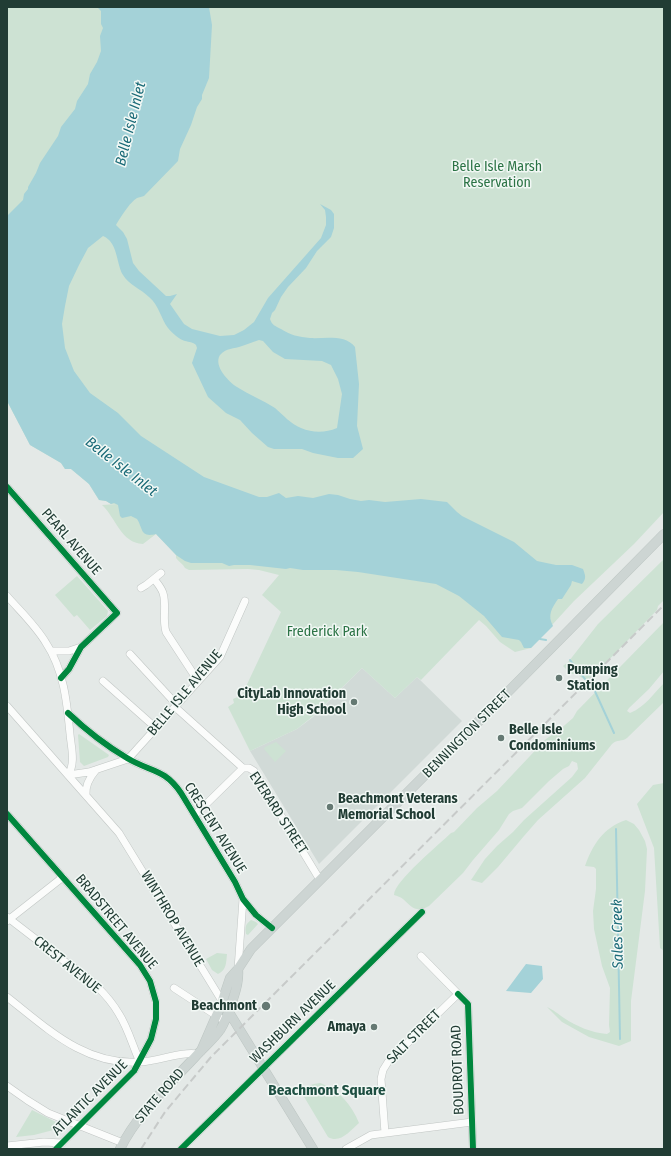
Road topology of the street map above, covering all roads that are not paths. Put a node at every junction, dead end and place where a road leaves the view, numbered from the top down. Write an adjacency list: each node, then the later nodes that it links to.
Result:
1 (7, 487): 8 (street, PEARL AVENUE)
2 (664, 534): 26 (main road, BENNINGTON STREET)
3 (161, 573): 4 (street)
4 (154, 579): 5 (street); 13 (street)
5 (141, 588)
6 (7, 596): 9 (street)
7 (245, 601): 13 (street, BELLE ISLE AVENUE)
8 (81, 646): 9 (street); 11 (street)
9 (51, 651): 11 (street)
10 (130, 654): 15 (street, EVERARD STREET)
11 (61, 678): 16 (street)
12 (103, 681): 17 (street)
13 (198, 681): 15 (street, BELLE ISLE AVENUE)
14 (7, 706): 21 (street, WINTHROP AVENUE)
15 (176, 706): 17 (street, BELLE ISLE AVENUE); 19 (street, EVERARD STREET)
16 (68, 713): 18 (street, CRESCENT AVENUE); 21 (street)
17 (156, 728): 18 (street, BELLE ISLE AVENUE)
18 (128, 759): 20 (street); 24 (street, CRESCENT AVENUE)
19 (243, 768): 24 (street); 26 (street, EVERARD STREET)
20 (96, 770): 21 (street); 22 (street)
21 (68, 775): 22 (street, WINTHROP AVENUE)
22 (86, 795): 36 (street, WINTHROP AVENUE)
23 (7, 814): 25 (street, BRADSTREET AVENUE)
24 (195, 815): 27 (street, CRESCENT AVENUE)
25 (63, 877): 29 (street); 41 (street, BRADSTREET AVENUE)
26 (320, 880): 30 (main road, BENNINGTON STREET)
27 (243, 899): 30 (street, CRESCENT AVENUE); 32 (street, CRESCENT AVENUE)
28 (422, 912): 42 (street, WASHBURN AVENUE)
29 (8, 919): 41 (street, CREST AVENUE)
30 (272, 928): 32 (main road, BENNINGTON STREET)
31 (421, 956): 34 (street, BOUDROT ROAD)
32 (238, 969): 36 (main road, BENNINGTON STREET); 37 (main road, BENNINGTON STREET)
33 (174, 988): 38 (street)
34 (458, 994): 44 (street, BOUDROT ROAD); 46 (street, SALT STREET)
35 (7, 997): 41 (street)
36 (222, 1001): 37 (main road, WINTHROP AVENUE); 38 (main road, STATE ROAD)
37 (229, 1012): 39 (main road, STATE ROAD); 42 (main road, WINTHROP AVENUE)
38 (216, 1016): 39 (street); 40 (main road, STATE ROAD)
39 (225, 1021): 40 (main road, STATE ROAD)
40 (199, 1052): 41 (street, ATLANTIC AVENUE); 49 (main road, STATE ROAD)
41 (140, 1062): 45 (street, ATLANTIC AVENUE)
42 (263, 1068): 50 (street, WASHBURN AVENUE); 51 (main road, WINTHROP AVENUE)
43 (7, 1086): 45 (street)
44 (472, 1122): 46 (street); 53 (street, BOUDROT ROAD)
45 (80, 1125): 48 (street, ATLANTIC AVENUE); 49 (street)
46 (385, 1133): 52 (street)
47 (7, 1146): 48 (street)
48 (59, 1146)
49 (120, 1147)
50 (181, 1149)
51 (313, 1149)
52 (346, 1149)
53 (473, 1149)

